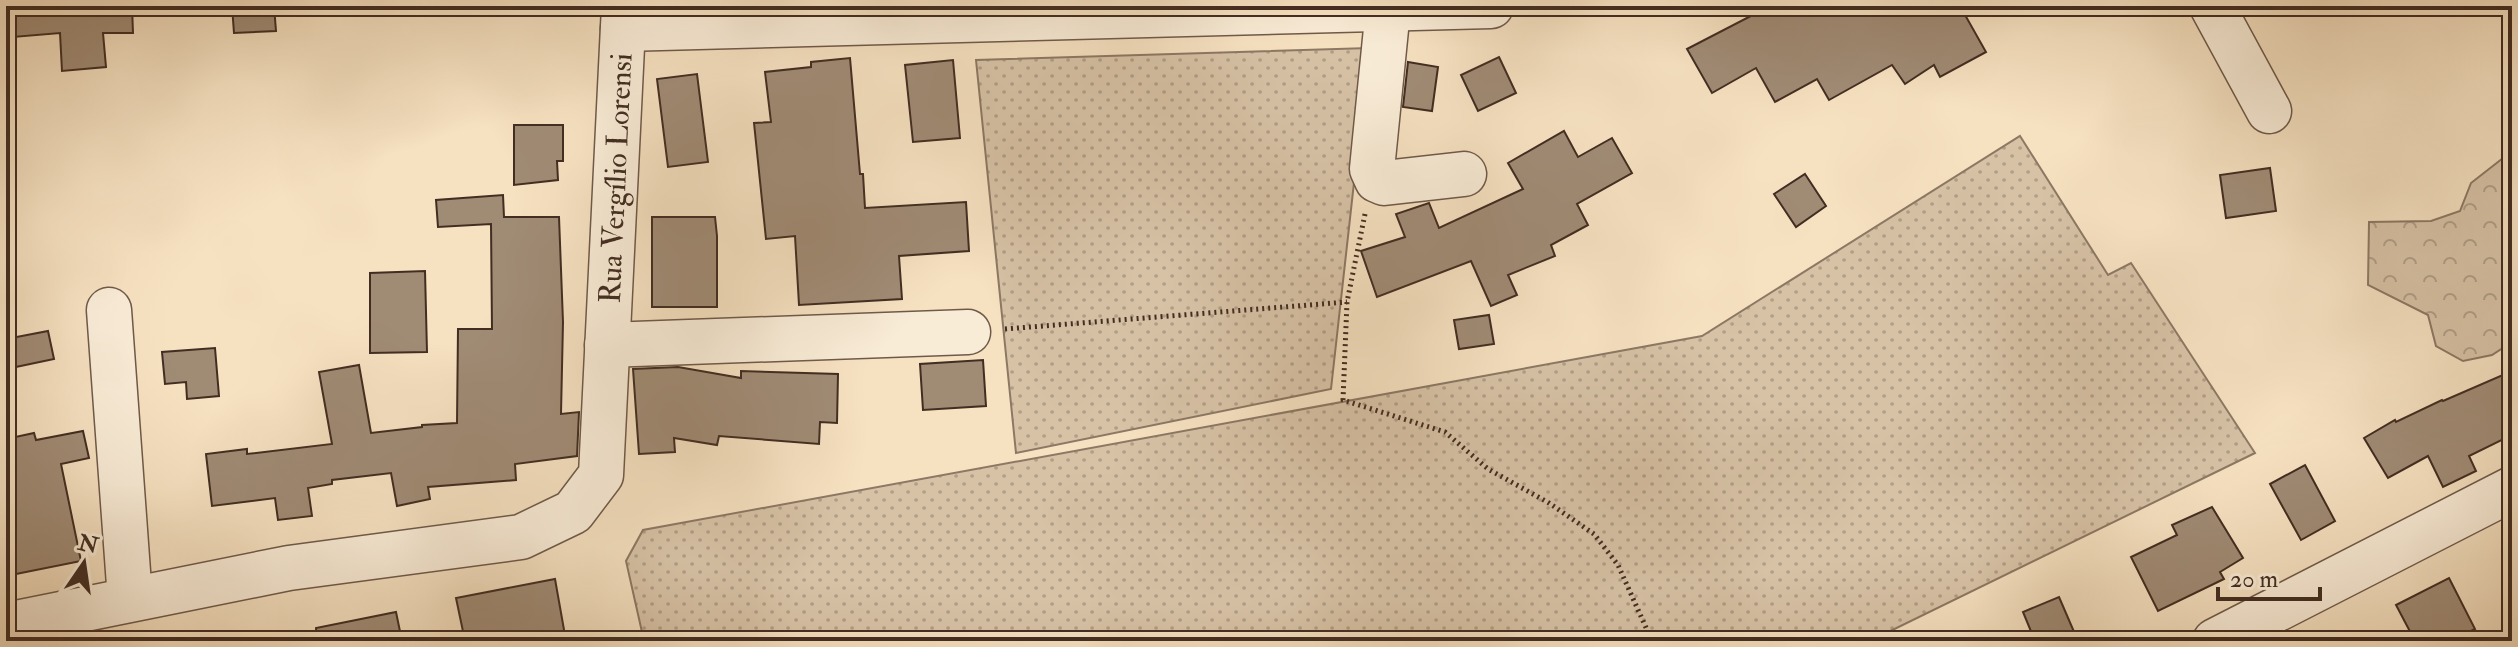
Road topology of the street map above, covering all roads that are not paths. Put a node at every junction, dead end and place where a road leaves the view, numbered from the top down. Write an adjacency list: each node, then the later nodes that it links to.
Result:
1 (1491, 6): 3 (street, Rua Vergílio Lorensi)
2 (2212, 6): 5 (street)
3 (1388, 9): 4 (street, Rua Vergílio Lorensi); 6 (street)
4 (623, 17): 9 (street, Rua Vergílio Lorensi)
5 (2269, 111)
6 (1464, 174)
7 (109, 310): 11 (street)
8 (968, 332): 9 (street)
9 (607, 345): 11 (street, Rua Vergílio Lorensi)
10 (2512, 489): 13 (street)
11 (130, 599): 12 (street, Rua Vergílio Lorensi)
12 (6, 625)
13 (2215, 641)

